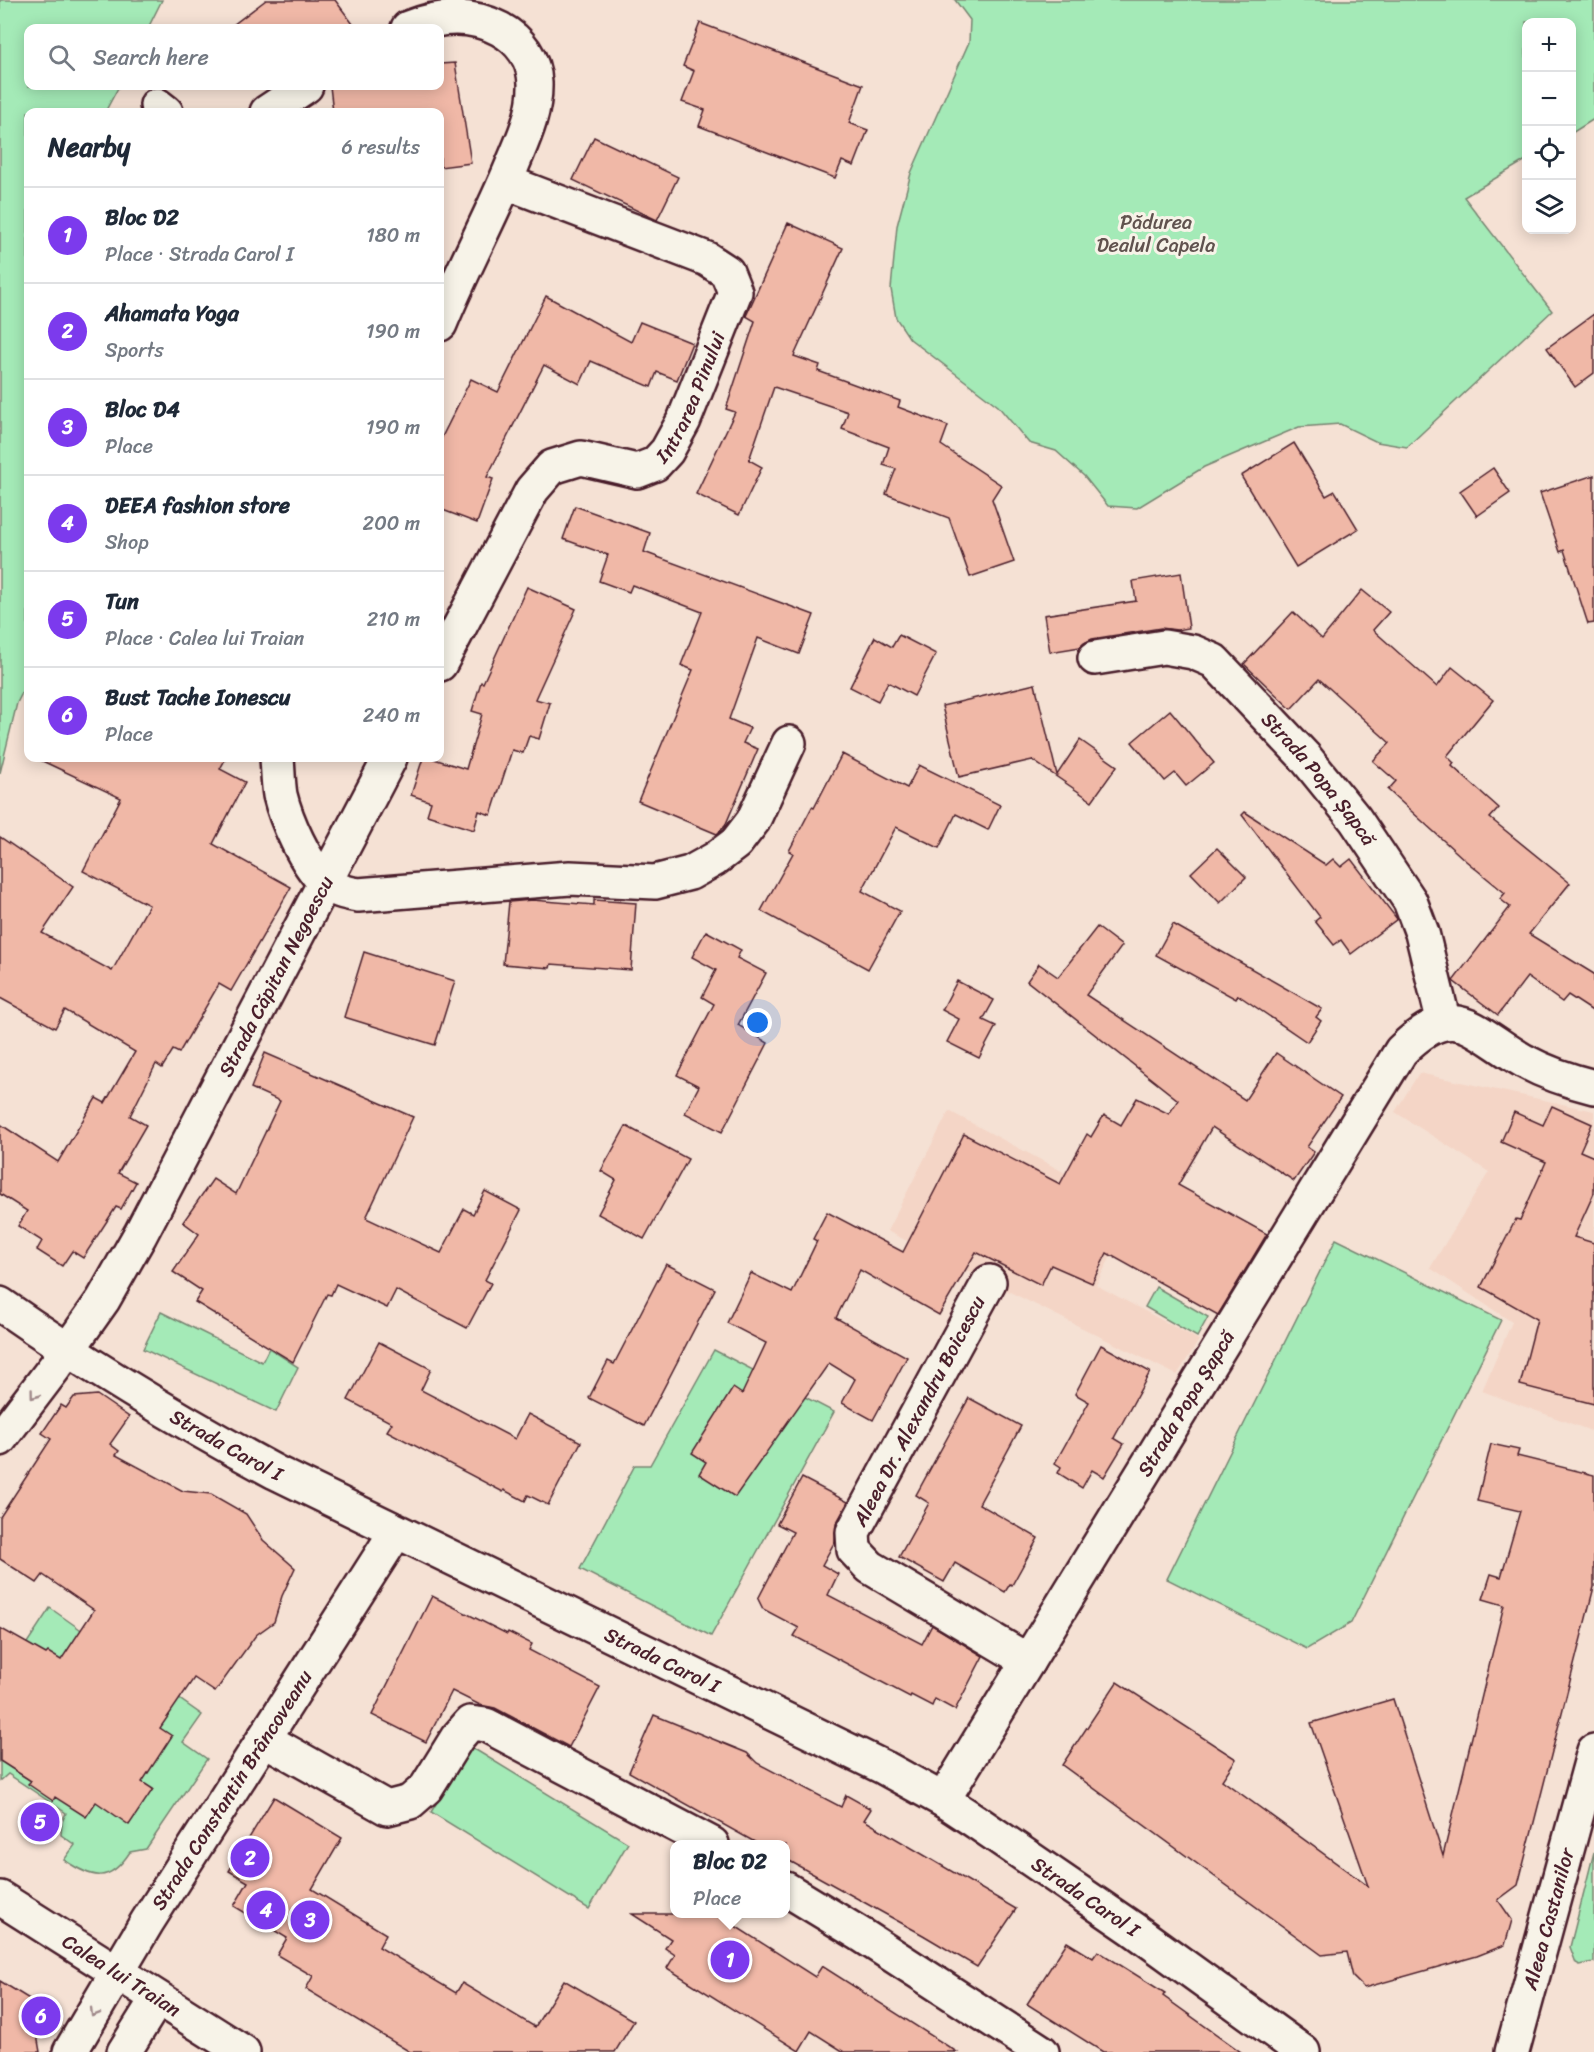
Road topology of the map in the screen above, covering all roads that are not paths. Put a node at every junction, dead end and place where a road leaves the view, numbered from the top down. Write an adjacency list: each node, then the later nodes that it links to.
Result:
1 (422, 24): 4 (street)
2 (300, 90): 3 (street)
3 (273, 108)
4 (506, 182): 5 (street); 6 (street, Intrarea Pinului)
5 (444, 315)
6 (444, 656)
7 (1095, 658): 12 (street, Strada Popa Șapcă)
8 (789, 742): 11 (street, Strada Căpitan Negoescu)
9 (277, 762): 11 (street)
10 (388, 762): 11 (street)
11 (324, 882): 16 (street, Strada Căpitan Negoescu)
12 (1444, 1023): 13 (street); 19 (street, Strada Popa Șapcă)
13 (1594, 1087)
14 (989, 1282): 19 (street, Aleea Dr. Alexandru Boicescu)
15 (0, 1304): 16 (street, Strada Carol I)
16 (67, 1351): 17 (street, Strada Căpitan Negoescu, one-way to 17); 18 (street, Strada Carol I)
17 (0, 1439)
18 (396, 1532): 20 (street, Strada Constantin Brâncoveanu); 22 (street, Strada Carol I)
19 (1028, 1661): 22 (street, Strada Popa Șapcă)
20 (264, 1739): 23 (street); 26 (street, Strada Constantin Brâncoveanu)
21 (1594, 1751): 33 (street, Aleea Castanilor)
22 (943, 1800): 32 (street, Strada Carol I)
23 (703, 1840)
24 (790, 1891): 31 (street)
25 (0, 1898): 26 (street, Calea lui Traian)
26 (117, 1974): 27 (street, Calea lui Traian); 28 (street, Strada Constantin Brâncoveanu, one-way to 28)
27 (157, 1999): 29 (street); 30 (street, Calea lui Traian)
28 (70, 2052)
29 (124, 2052)
30 (243, 2052)
31 (1042, 2052)
32 (1303, 2052)
33 (1512, 2052)

